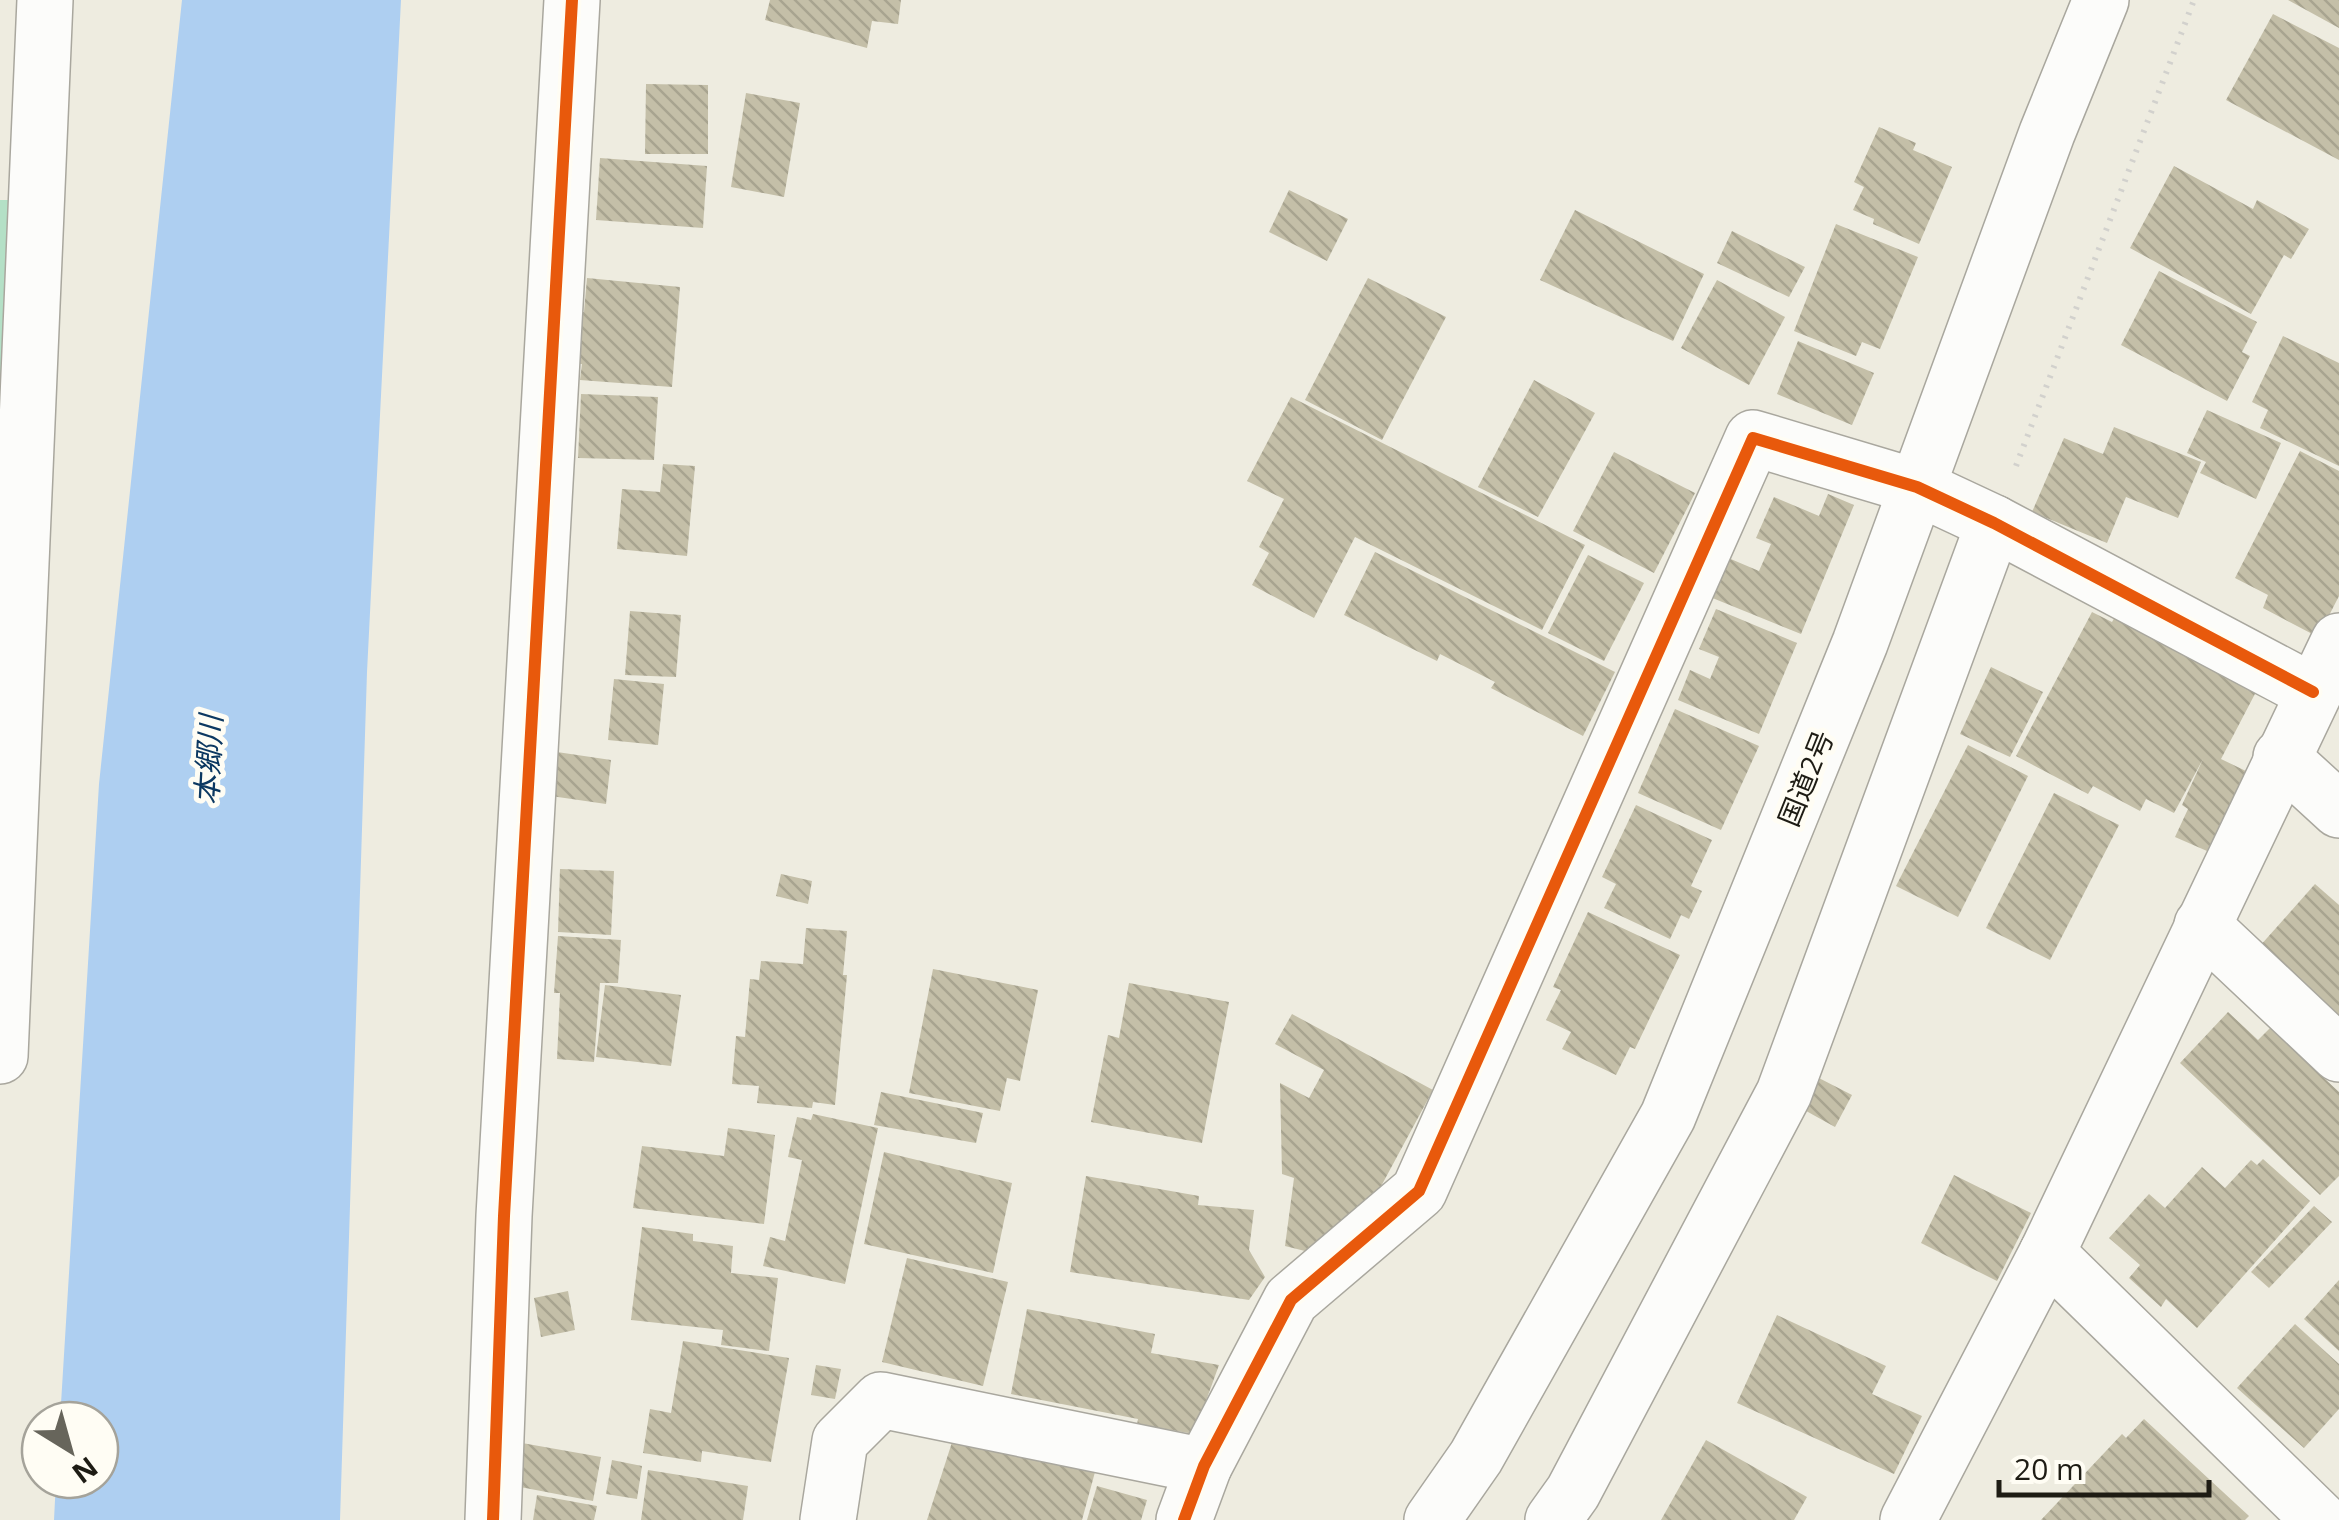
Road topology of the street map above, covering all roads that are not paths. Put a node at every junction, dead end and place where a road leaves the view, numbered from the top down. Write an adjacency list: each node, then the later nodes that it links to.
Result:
1 (45, 0): 4 (main road)
2 (572, 0): 16 (main road)
3 (2101, 0): 5 (main road, 国道2号)
4 (20, 151): 13 (main road)
5 (1918, 487): 6 (main road); 15 (main road); 19 (main road, 国道2号)
6 (1994, 523): 8 (main road); 20 (main road)
7 (2339, 641): 8 (main road)
8 (2313, 692): 9 (main road)
9 (2281, 757): 10 (main road); 11 (main road)
10 (2339, 810)
11 (2202, 925): 12 (main road); 14 (main road)
12 (2339, 1054)
13 (0, 1056)
14 (2047, 1253): 21 (main road); 22 (main road)
15 (1204, 1466): 17 (main road); 18 (main road)
16 (492, 1520)
17 (828, 1520)
18 (1184, 1520)
19 (1432, 1520)
20 (1553, 1520)
21 (1908, 1520)
22 (2320, 1520)

